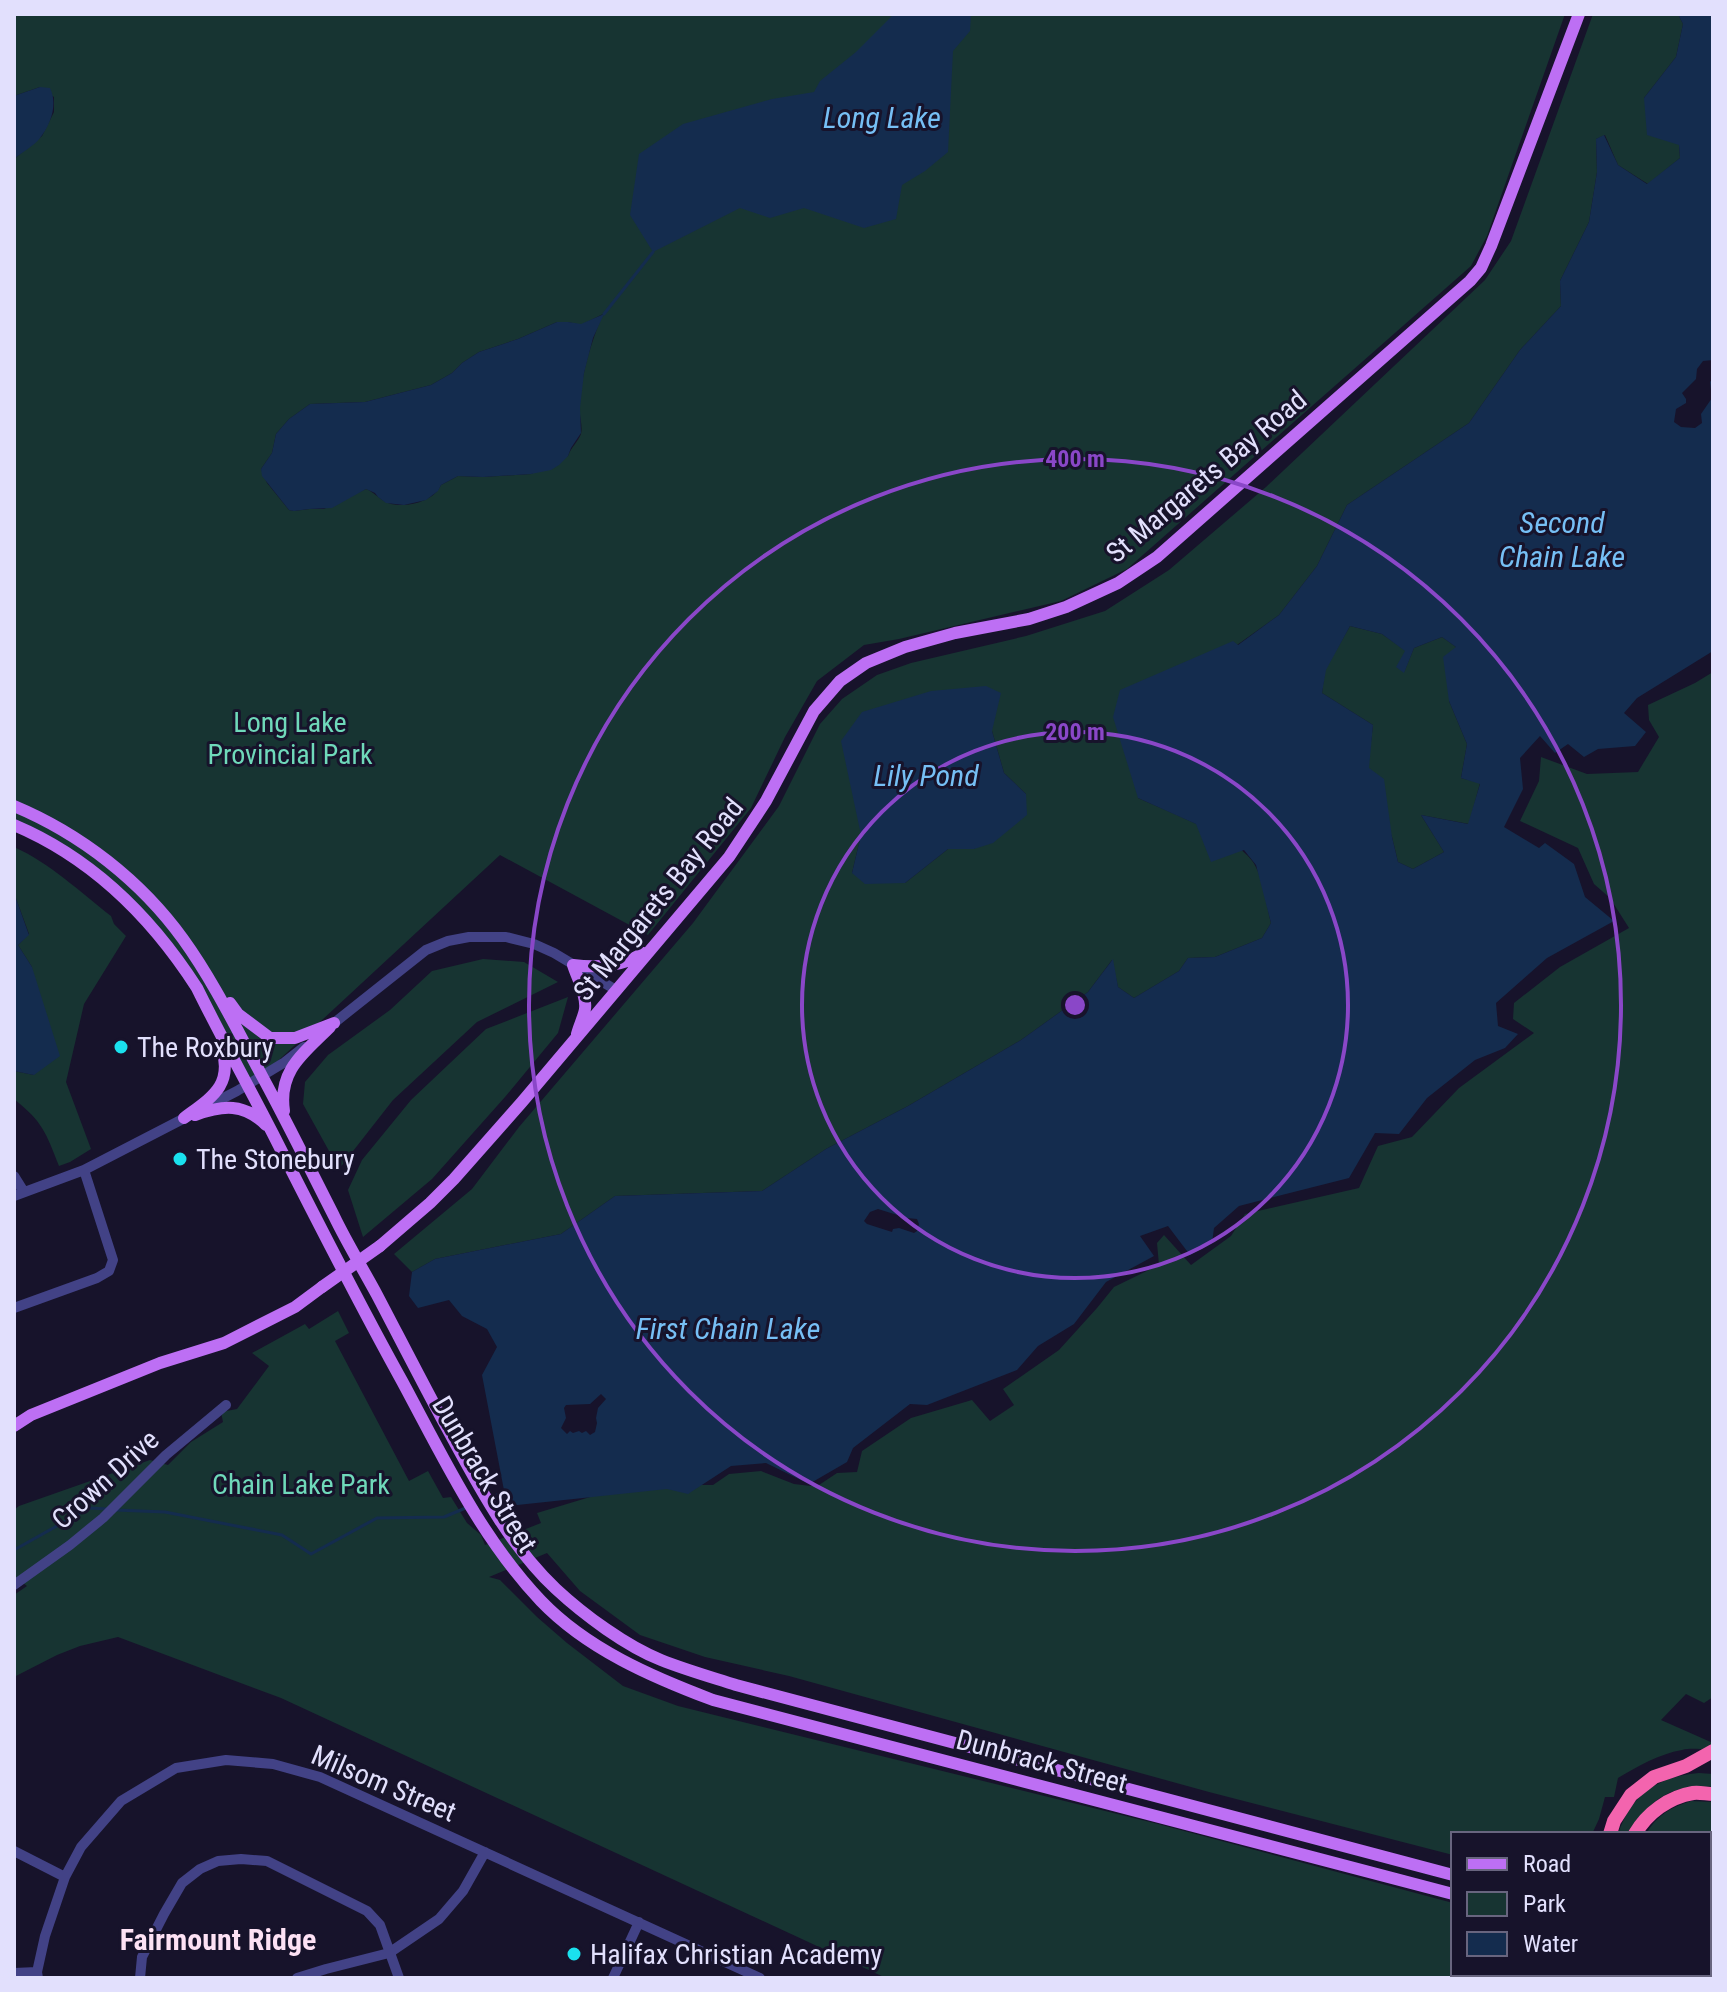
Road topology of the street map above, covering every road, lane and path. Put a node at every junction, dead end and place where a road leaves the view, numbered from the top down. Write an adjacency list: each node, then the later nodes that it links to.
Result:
1 (1579, 14): 4 (main road, St Margarets Bay Road)
2 (14, 806): 6 (main road, Dunbrack Street)
3 (14, 825): 9 (main road, Dunbrack Street)
4 (652, 946): 5 (main road); 7 (main road, St Margarets Bay Road)
5 (573, 965): 7 (street); 8 (street); 10 (main road)
6 (211, 983): 8 (main road); 11 (main road, Dunbrack Street)
7 (616, 990): 10 (main road, St Margarets Bay Road)
8 (334, 1023): 11 (street); 14 (main road)
9 (215, 1026): 12 (main road, Dunbrack Street); 13 (main road)
10 (576, 1039): 21 (main road, St Margarets Bay Road, bridge)
11 (262, 1076): 12 (street); 14 (main road, Dunbrack Street)
12 (247, 1086): 13 (street); 15 (main road, Dunbrack Street)
13 (184, 1118): 15 (main road); 16 (street)
14 (286, 1118): 29 (main road, Dunbrack Street)
15 (272, 1132): 31 (main road, Dunbrack Street)
16 (84, 1170): 18 (street); 19 (street)
17 (14, 1176): 18 (street)
18 (19, 1194)
19 (14, 1308)
20 (226, 1405): 22 (street, Crown Drive)
21 (14, 1426)
22 (14, 1585)
23 (1713, 1751): 25 (highway)
24 (1713, 1794): 26 (highway)
25 (1611, 1832)
26 (1636, 1832)
27 (14, 1851): 30 (street)
28 (485, 1852): 30 (street, Milsom Street); 32 (street, Milsom Street); 33 (street)
29 (1451, 1874)
30 (65, 1877): 36 (street, Milsom Street)
31 (1451, 1893)
32 (639, 1922): 35 (street, Milsom Street); 40 (street)
33 (389, 1953): 37 (street); 38 (street); 39 (street)
34 (14, 1973): 36 (street)
35 (734, 1973): 41 (street, Milsom Street)
36 (38, 1975)
37 (140, 1978)
38 (297, 1978)
39 (399, 1978)
40 (613, 1978)
41 (760, 1978)

